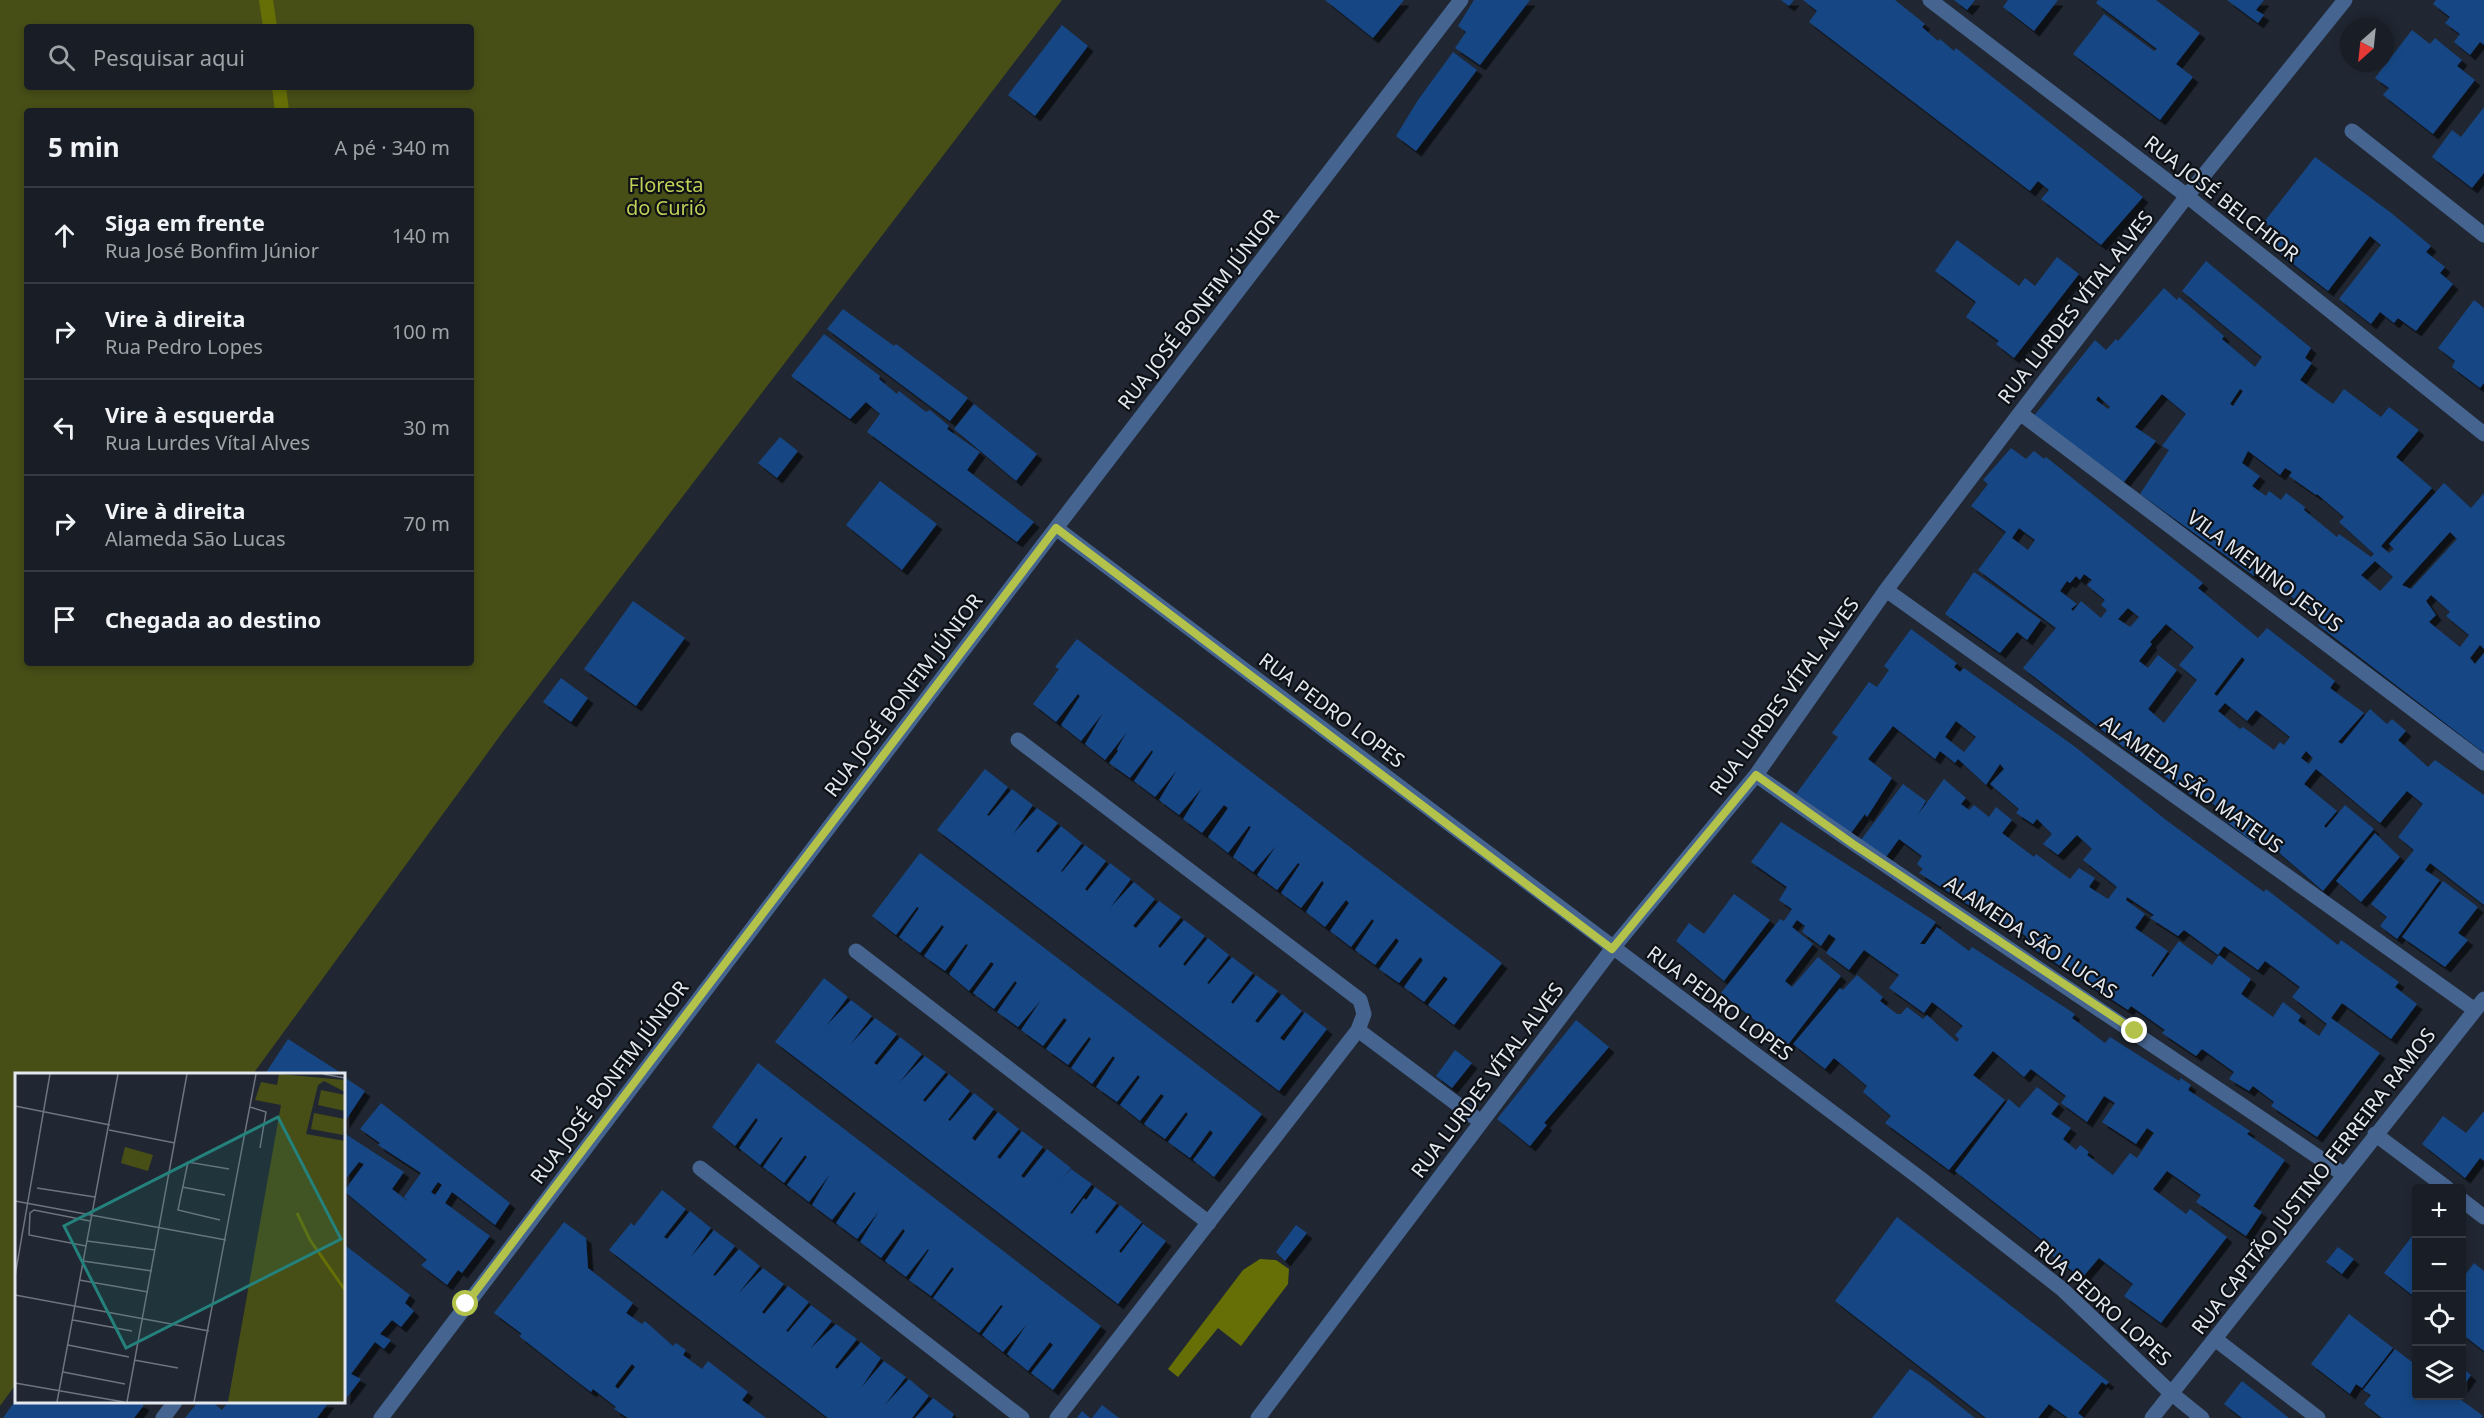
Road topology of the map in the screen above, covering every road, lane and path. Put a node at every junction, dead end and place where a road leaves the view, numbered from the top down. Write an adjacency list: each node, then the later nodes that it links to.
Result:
1 (1461, 0): 9 (street, RUA JOSÉ BONFIM JÚNIOR)
2 (1930, 0): 5 (street, RUA JOSÉ BELCHIOR)
3 (2345, 0): 5 (street, RUA LURDES VÍTAL ALVES)
4 (2352, 131): 6 (street)
5 (2187, 196): 7 (street, RUA LURDES VÍTAL ALVES); 8 (street, RUA JOSÉ BELCHIOR)
6 (2484, 235)
7 (2020, 412): 10 (street, RUA LURDES VÍTAL ALVES); 12 (street, VILA MENINO JESUS)
8 (2484, 434)
9 (1056, 528): 14 (street, RUA PEDRO LOPES); 30 (street, RUA JOSÉ BONFIM JÚNIOR)
10 (1886, 590): 13 (street, RUA LURDES VÍTAL ALVES); 16 (street, ALAMEDA SÃO MATEUS)
11 (1018, 740): 17 (street)
12 (2484, 763)
13 (1756, 775): 14 (street, RUA LURDES VÍTAL ALVES); 21 (street, ALAMEDA SÃO LUCAS)
14 (1612, 949): 18 (street, RUA LURDES VÍTAL ALVES); 27 (street, RUA PEDRO LOPES)
15 (856, 951): 25 (street)
16 (2480, 1005): 19 (street, RUA CAPITÃO JUSTINO FERREIRA RAMOS)
17 (1358, 1030): 18 (street); 25 (street)
18 (1481, 1122): 33 (street, RUA LURDES VÍTAL ALVES)
19 (2375, 1134): 21 (street, RUA CAPITÃO JUSTINO FERREIRA RAMOS); 22 (street)
20 (700, 1168): 31 (street)
21 (2343, 1174): 26 (street, RUA CAPITÃO JUSTINO FERREIRA RAMOS)
22 (2442, 1184)
23 (2466, 1203): 24 (street)
24 (2484, 1217)
25 (1209, 1222): 32 (street)
26 (2215, 1339): 27 (street, RUA CAPITÃO JUSTINO FERREIRA RAMOS); 36 (street)
27 (2171, 1394): 34 (street, RUA CAPITÃO JUSTINO FERREIRA RAMOS); 35 (street, RUA PEDRO LOPES)
28 (174, 1403): 29 (street)
29 (163, 1418)
30 (381, 1418)
31 (1022, 1418)
32 (1057, 1418)
33 (1258, 1418)
34 (2152, 1418)
35 (2202, 1418)
36 (2318, 1418)

